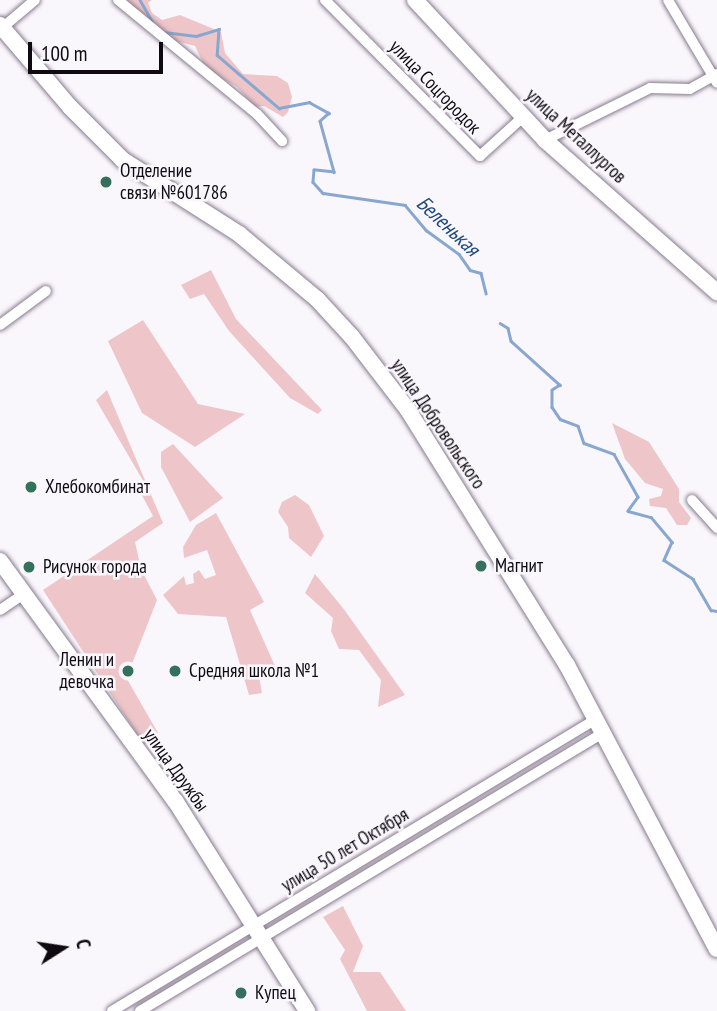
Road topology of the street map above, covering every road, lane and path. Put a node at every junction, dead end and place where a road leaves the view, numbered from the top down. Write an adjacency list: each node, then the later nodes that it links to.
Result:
1 (35, 0): 6 (street)
2 (118, 0): 10 (street)
3 (325, 0): 8 (street, улица Соцгородок)
4 (415, 0): 8 (street, улица Металлургов)
5 (668, 0): 7 (street)
6 (2, 30): 19 (street, улица Добровольского)
7 (716, 77): 9 (street)
8 (523, 117): 9 (street, улица Металлургов)
9 (545, 140): 12 (street, улица Металлургов)
10 (282, 141)
11 (46, 291): 13 (street)
12 (717, 292)
13 (0, 325)
14 (692, 500): 15 (street)
15 (717, 528)
16 (0, 561): 17 (street, улица Дружбы)
17 (25, 593): 18 (street); 20 (street, улица Дружбы)
18 (0, 610)
19 (599, 726): 20 (street, улица 50 лет Октября); 21 (street, улица Добровольского)
20 (260, 931): 22 (street, улица 50 лет Октября); 23 (street, улица 50 лет Октября); 24 (street, улица Дружбы)
21 (717, 949)
22 (112, 1011)
23 (140, 1011)
24 (307, 1011)

